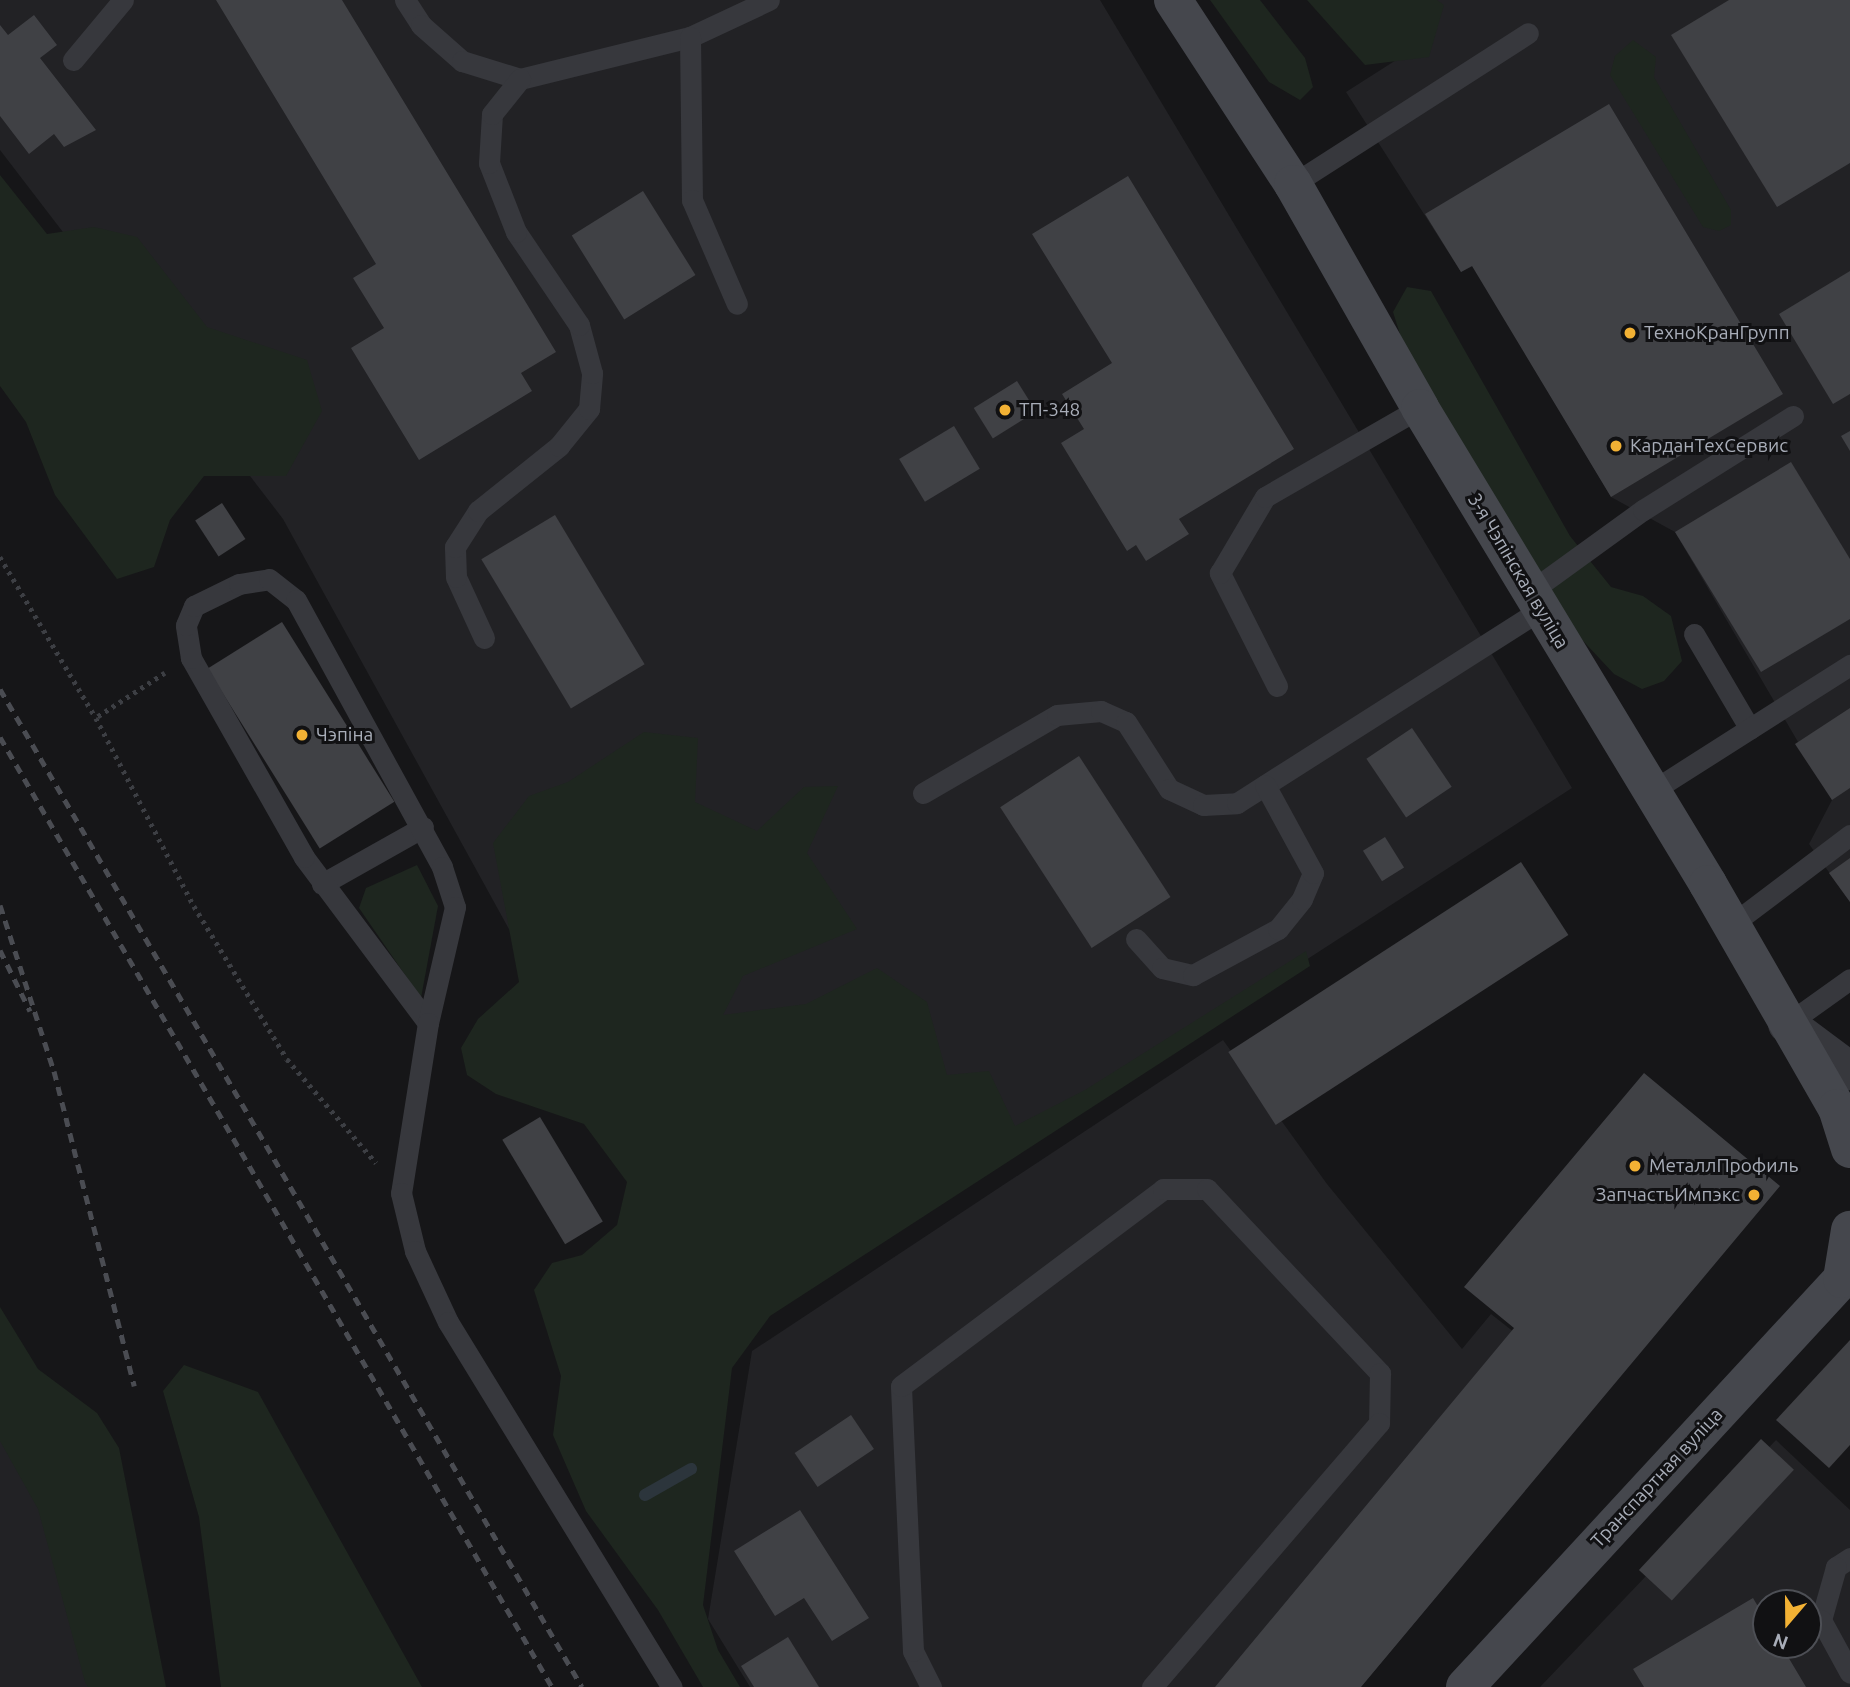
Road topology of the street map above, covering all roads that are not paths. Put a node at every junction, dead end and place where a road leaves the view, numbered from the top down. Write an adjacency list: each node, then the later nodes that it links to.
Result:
1 (123, 0): 7 (lane)
2 (405, 0): 8 (lane)
3 (769, 0): 6 (lane)
4 (1173, 0): 9 (main road, 3-я Чэпінская вуліца)
5 (1528, 33): 9 (lane)
6 (690, 37): 8 (lane); 10 (lane)
7 (74, 60)
8 (520, 79): 15 (lane)
9 (1293, 184): 11 (main road, 3-я Чэпінская вуліца)
10 (737, 304)
11 (1420, 408): 13 (main road, 3-я Чэпінская вуліца); 17 (lane)
12 (1793, 416): 13 (lane)
13 (1536, 600): 19 (lane); 20 (main road, 3-я Чэпінская вуліца)
14 (1694, 634): 18 (lane)
15 (484, 638)
16 (1850, 665): 18 (lane)
17 (1277, 686)
18 (1750, 729): 20 (lane)
19 (1265, 785): 21 (lane); 26 (lane)
20 (1652, 792): 25 (main road, 3-я Чэпінская вуліца)
21 (923, 793)
22 (423, 827): 24 (lane); 24 (lane); 28 (lane)
23 (1850, 835): 25 (lane)
24 (322, 884): 28 (lane)
25 (1731, 925): 29 (main road, 3-я Чэпінская вуліца)
26 (1136, 939)
27 (1850, 979): 29 (lane)
28 (428, 1023): 36 (lane)
29 (1787, 1024): 30 (street); 31 (main road, 3-я Чэпінская вуліца)
30 (1850, 1071)
31 (1850, 1149)
32 (1850, 1230): 33 (main road)
33 (1846, 1275): 39 (main road, Транспартная вуліца)
34 (1850, 1558): 35 (lane)
35 (1850, 1673)
36 (672, 1687)
37 (931, 1687): 38 (lane)
38 (1152, 1687)
39 (1465, 1687)

